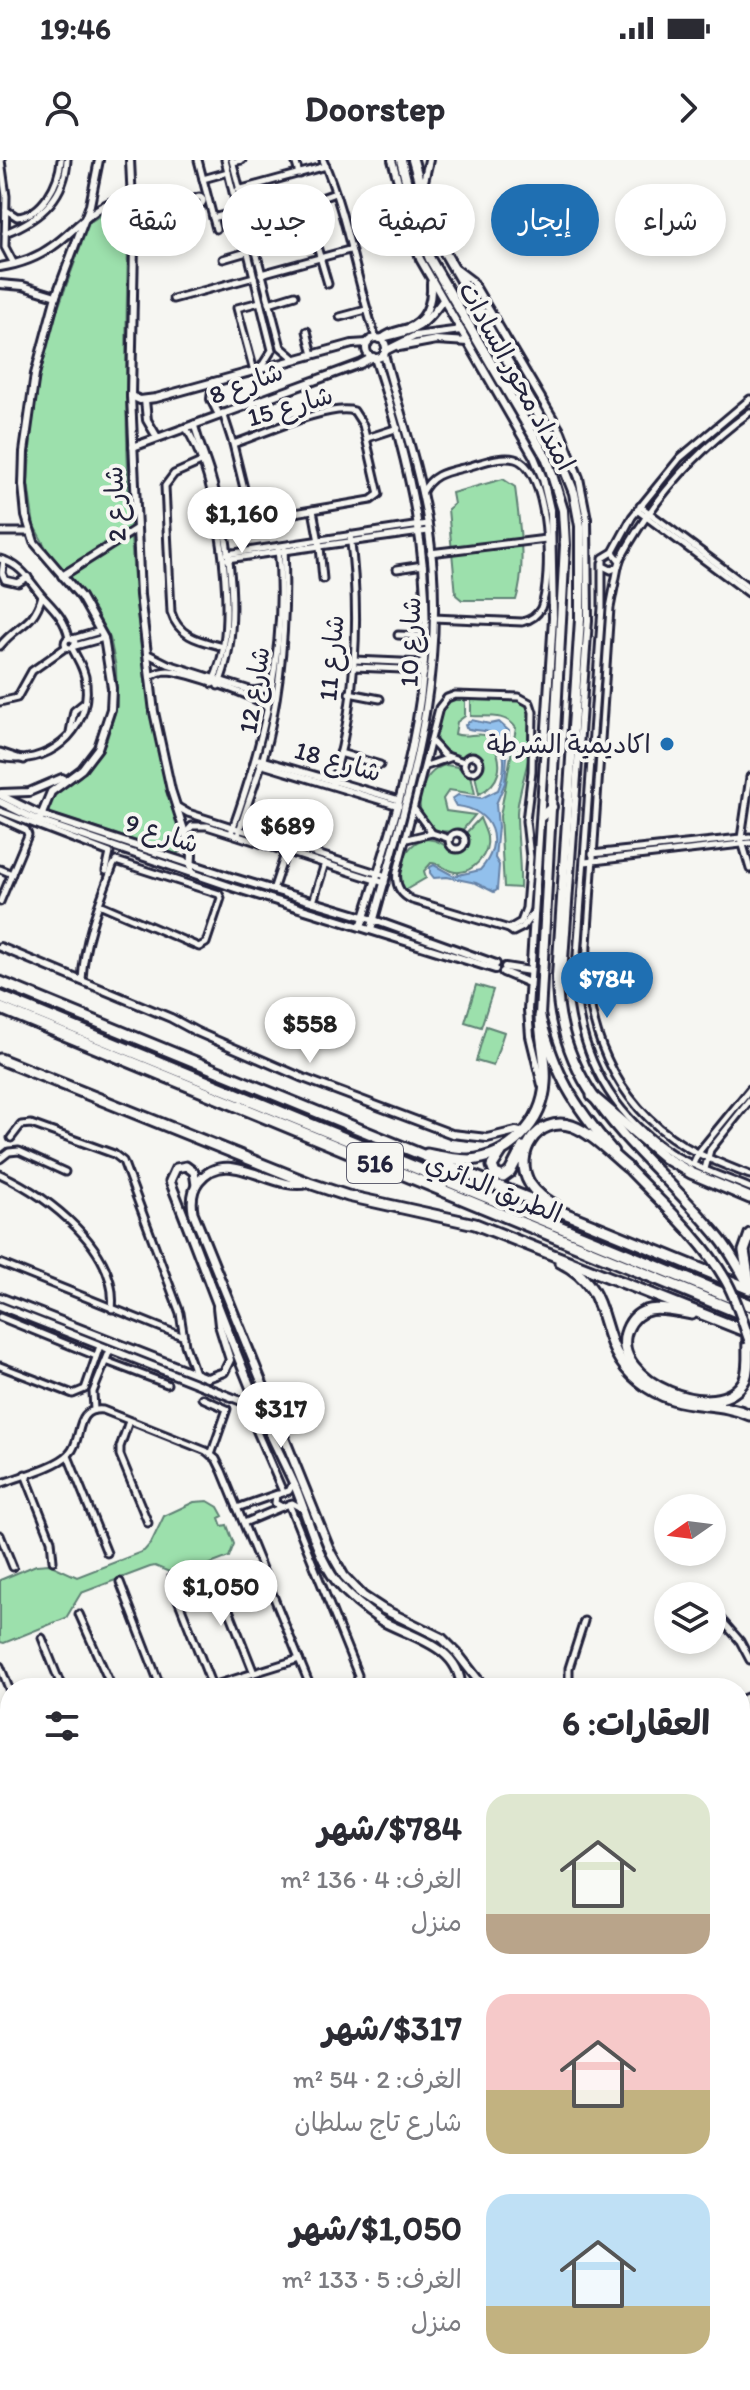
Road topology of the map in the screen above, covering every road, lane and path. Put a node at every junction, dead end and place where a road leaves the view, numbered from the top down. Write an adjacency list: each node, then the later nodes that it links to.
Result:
1 (1, 160): 32 (street)
2 (61, 160): 32 (street)
3 (67, 160): 37 (street)
4 (99, 160): 34 (street)
5 (130, 160): 19 (street, شارع 2)
6 (198, 160): 18 (street)
7 (225, 160): 16 (street)
8 (242, 160): 14 (street)
9 (295, 160): 17 (street)
10 (392, 160): 25 (street)
11 (401, 160): 26 (main road, امتداد محور السادات)
12 (413, 160): 27 (main road, امتداد محور السادات)
13 (429, 160): 28 (street)
14 (233, 161): 22 (street)
15 (324, 163): 17 (street); 24 (street)
16 (228, 172): 18 (street); 21 (street)
17 (299, 174): 23 (street)
18 (203, 179): 20 (street)
19 (132, 184)
20 (204, 184)
21 (234, 184)
22 (236, 184)
23 (263, 184)
24 (332, 184)
25 (401, 184)
26 (403, 184)
27 (420, 184)
28 (424, 184)
29 (335, 193): 38 (street)
30 (206, 199): 35 (street)
31 (101, 208): 34 (street)
32 (5, 209): 37 (street)
33 (222, 215): 35 (street)
34 (84, 218): 47 (street); 56 (street)
35 (213, 218): 36 (street)
36 (216, 229)
37 (5, 233): 47 (street)
38 (349, 250): 45 (street); 61 (street)
39 (133, 256): 82 (street, شارع 2)
40 (233, 256): 46 (street)
41 (248, 256): 52 (street)
42 (256, 256): 51 (street)
43 (427, 256): 50 (main road, امتداد محور السادات)
44 (447, 256): 49 (main road, امتداد محور السادات)
45 (320, 258): 51 (street); 54 (street)
46 (223, 259)
47 (14, 264): 48 (street)
48 (0, 267)
49 (455, 269): 68 (main road, امتداد محور السادات); 217 (street)
50 (432, 273): 58 (street); 62 (street); 72 (main road, امتداد محور السادات)
51 (261, 274): 60 (street)
52 (254, 277): 57 (street); 59 (street)
53 (0, 284): 56 (street)
54 (328, 284)
55 (295, 295): 60 (street)
56 (56, 296): 104 (street)
57 (173, 299)
58 (443, 300): 62 (street); 64 (street)
59 (260, 302): 73 (street); 79 (street)
60 (269, 303): 71 (street)
61 (366, 310): 63 (street); 67 (street)
62 (428, 316): 66 (street); 67 (street)
63 (340, 317)
64 (461, 330): 66 (street); 69 (street)
65 (307, 331): 75 (street)
66 (440, 336): 69 (street); 74 (street)
67 (380, 338): 70 (street); 74 (street)
68 (494, 339): 72 (main road); 78 (main road, امتداد محور السادات)
69 (468, 342): 126 (street)
70 (368, 343): 75 (street, شارع 8); 76 (street)
71 (281, 347): 73 (street); 77 (street)
72 (482, 349): 80 (main road, امتداد محور السادات)
73 (272, 350): 79 (street)
74 (385, 353): 76 (street); 96 (street, شارع 10)
75 (313, 355): 77 (street, شارع 8)
76 (374, 358): 86 (street, شارع 8); 89 (street, شارع 10)
77 (295, 359): 79 (street, شارع 8)
78 (507, 362): 80 (main road); 217 (main road, امتداد محور السادات)
79 (257, 370): 81 (street, شارع 8)
80 (494, 370): 126 (main road, امتداد محور السادات)
81 (213, 382): 84 (street, شارع 8); 86 (street)
82 (131, 396): 84 (street); 94 (street, شارع 2)
83 (750, 399): 97 (street)
84 (145, 400): 90 (street)
85 (750, 412): 99 (street)
86 (221, 414): 87 (street, شارع 8); 93 (street, شارع 15)
87 (194, 424): 88 (street, شارع 8); 91 (street)
88 (185, 427): 90 (street, شارع 8); 91 (street)
89 (398, 428): 92 (street); 102 (street, شارع 10)
90 (157, 437): 94 (street, شارع 8)
91 (195, 437): 95 (street); 111 (street)
92 (367, 438): 93 (street, شارع 15); 98 (street, شارع 15)
93 (233, 444): 98 (street, شارع 15)
94 (133, 447): 101 (street, شارع 2)
95 (201, 462): 111 (street); 132 (street)
96 (422, 494): 100 (street, شارع 10); 106 (street)
97 (638, 508): 99 (street); 109 (street)
98 (313, 510): 107 (street)
99 (647, 514): 114 (street); 120 (street)
100 (428, 528): 102 (street); 110 (street, شارع 10)
101 (136, 529): 117 (street); 133 (street, شارع 2)
102 (418, 529): 105 (street); 115 (street, شارع 10)
103 (0, 532): 104 (street)
104 (30, 532): 117 (street)
105 (350, 538): 107 (street); 136 (street, شارع 11)
106 (546, 539): 110 (street); 125 (street)
107 (319, 543): 108 (street); 119 (street)
108 (281, 550): 111 (street); 124 (street, شارع 12)
109 (613, 552): 113 (street); 114 (street)
110 (430, 553): 125 (street, شارع 10)
111 (225, 557): 132 (street); 140 (street)
112 (2, 559): 118 (street); 118 (street)
113 (602, 563): 114 (street); 179 (street)
114 (619, 564): 180 (street)
115 (423, 565): 116 (street); 129 (street, شارع 10)
116 (397, 569)
117 (62, 576): 127 (street)
118 (28, 577): 121 (street)
119 (323, 579)
120 (750, 591)
121 (42, 596): 122 (street); 123 (street)
122 (50, 603): 123 (street); 130 (street)
123 (40, 607): 131 (street)
124 (281, 618): 141 (street, شارع 12); 151 (street, شارع 12)
125 (433, 618): 135 (street, شارع 10)
126 (558, 619): 162 (main road, امتداد محور السادات); 168 (street)
127 (103, 634): 130 (street); 149 (street)
128 (398, 635): 129 (street)
129 (424, 636): 134 (street, شارع 10)
130 (71, 644): 144 (street); 148 (street)
131 (0, 646)
132 (224, 647): 140 (street)
133 (146, 652): 139 (street, شارع 2); 140 (street)
134 (424, 663): 135 (street); 136 (street); 137 (street, شارع 10)
135 (433, 663): 138 (street, شارع 10)
136 (354, 664): 137 (street); 142 (street, شارع 11)
137 (423, 674): 138 (street); 159 (street, شارع 10)
138 (432, 675): 160 (street, شارع 10)
139 (149, 677): 140 (street); 161 (street, شارع 2)
140 (216, 682): 141 (street); 145 (street)
141 (272, 688): 145 (street, شارع 12)
142 (349, 693): 143 (street); 147 (street, شارع 11)
143 (380, 699)
144 (0, 702)
145 (268, 708): 151 (street, شارع 12)
146 (432, 742): 150 (street); 154 (street); 167 (street)
147 (340, 753): 153 (street); 156 (street, شارع 11)
148 (0, 755)
149 (91, 757): 157 (street); 166 (street)
150 (449, 758): 152 (street); 154 (street)
151 (259, 761): 156 (street, شارع 18); 169 (street, شارع 12)
152 (464, 762)
153 (380, 765)
154 (426, 766): 163 (street)
155 (750, 777): 175 (street)
156 (333, 782): 159 (street, شارع 18)
157 (0, 794): 166 (street, شارع 9)
158 (0, 802): 166 (street, شارع 9)
159 (398, 803): 160 (street, شارع 18); 192 (street, شارع 10)
160 (407, 805): 194 (street, شارع 10)
161 (176, 806): 169 (street); 171 (street, شارع 2)
162 (552, 807): 168 (main road); 220 (main road, امتداد محور السادات)
163 (415, 809): 170 (street); 174 (street)
164 (0, 811): 189 (street)
165 (0, 818): 191 (street)
166 (40, 818): 181 (street, شارع 9)
167 (526, 818): 168 (street); 204 (street)
168 (542, 819): 200 (street)
169 (235, 831): 171 (street); 178 (street); 192 (street)
170 (432, 833): 173 (street); 174 (street)
171 (185, 834): 176 (street, شارع 2)
172 (750, 837): 175 (street)
173 (450, 839)
174 (407, 840): 204 (street)
175 (741, 841): 177 (street); 180 (street); 188 (street)
176 (187, 842): 182 (street, شارع 2); 185 (street, شارع 2)
177 (750, 843)
178 (286, 851): 184 (street); 196 (street)
179 (585, 853): 180 (street); 183 (street)
180 (594, 857): 183 (street); 231 (street)
181 (163, 859): 182 (street, شارع 9); 187 (street, شارع 9)
182 (184, 861): 185 (street, شارع 9); 187 (street, شارع 2)
183 (585, 862): 234 (street)
184 (325, 863): 192 (street); 198 (street)
185 (193, 864): 190 (street, شارع 2); 193 (street, شارع 9)
186 (0, 869): 191 (street)
187 (181, 869): 190 (street, شارع 9)
188 (750, 869)
189 (106, 871)
190 (191, 872): 195 (street, شارع 9)
191 (12, 874): 197 (street)
192 (376, 877): 194 (street); 201 (street, شارع 10)
193 (238, 879): 195 (street); 196 (street, شارع 9)
194 (385, 880): 202 (street, شارع 10)
195 (235, 888): 203 (street, شارع 9)
196 (273, 890): 198 (street, شارع 9)
197 (0, 902)
198 (313, 902): 201 (street, شارع 9)
199 (99, 904): 199 (street); 209 (street)
200 (536, 909): 204 (street); 210 (street)
201 (364, 917): 202 (street, شارع 9); 203 (street, شارع 10)
202 (374, 920): 205 (street, شارع 10); 206 (street, شارع 9)
203 (361, 927): 205 (street, شارع 9)
204 (509, 929)
205 (371, 930): 207 (street, شارع 9)
206 (410, 933): 207 (street); 207 (street, شارع 9)
207 (408, 942)
208 (0, 949): 212 (street)
209 (83, 963): 212 (street); 213 (street)
210 (530, 971): 215 (street); 215 (street)
211 (0, 976): 216 (highway)
212 (68, 976): 213 (street); 221 (street)
213 (82, 980): 221 (street)
214 (0, 982): 216 (highway, الطريق الدائري / 516)
215 (529, 983): 226 (street)
216 (11, 988): 230 (highway, الطريق الدائري / 516)
217 (557, 994): 224 (main road, امتداد محور السادات)
218 (0, 997): 251 (highway, الطريق الدائري / 516)
219 (0, 1008): 256 (highway, الطريق الدائري / 516)
220 (540, 1016): 226 (highway, 516); 235 (main road, امتداد محور السادات)
221 (178, 1023): 227 (street)
222 (0, 1059): 240 (highway, الطريق الدائري / 516)
223 (750, 1089): 231 (street)
224 (592, 1096): 243 (highway); 248 (main road, امتداد محور السادات)
225 (750, 1100): 232 (street)
226 (542, 1101): 227 (highway, 516)
227 (526, 1137): 229 (highway, 516); 229 (highway); 235 (highway, 516); 244 (highway, 516)
228 (11, 1138): 257 (street)
229 (504, 1150): 230 (highway, 516)
230 (407, 1151): 244 (highway, الطريق الدائري / 516)
231 (698, 1153): 232 (street); 234 (street)
232 (707, 1158): 236 (street); 239 (street)
233 (0, 1159): 237 (street)
234 (693, 1164): 236 (street)
235 (627, 1167): 258 (main road, امتداد محور السادات, bridge)
236 (705, 1169): 242 (street)
237 (65, 1172)
238 (0, 1174): 253 (street)
239 (750, 1175)
240 (309, 1183): 241 (main road); 246 (highway, الطريق الدائري / 516)
241 (195, 1186): 250 (main road); 296 (main road)
242 (750, 1188)
243 (750, 1198)
244 (570, 1218): 248 (highway, الطريق الدائري / 516)
245 (750, 1234): 248 (highway)
246 (526, 1243): 254 (highway, الطريق الدائري / 516); 269 (highway, 516)
247 (0, 1263): 253 (street)
248 (750, 1289)
249 (0, 1297): 264 (street)
250 (217, 1300): 264 (street); 267 (main road)
251 (750, 1305)
252 (0, 1306): 259 (street)
253 (112, 1309): 257 (street)
254 (707, 1315): 258 (highway, الطريق الدائري / 516); 258 (highway, 516)
255 (0, 1317): 261 (street)
256 (750, 1317)
257 (184, 1337): 264 (street)
258 (749, 1337)
259 (100, 1346): 260 (street); 261 (street)
260 (110, 1350): 262 (street); 267 (street)
261 (96, 1356): 263 (street)
262 (106, 1361): 265 (street); 268 (street)
263 (0, 1366)
264 (195, 1374)
265 (167, 1384)
266 (202, 1398): 271 (street)
267 (256, 1407): 274 (main road); 276 (street)
268 (94, 1410): 270 (street); 272 (street)
269 (750, 1415)
270 (129, 1421): 271 (street); 280 (street)
271 (211, 1455): 278 (street)
272 (68, 1456): 273 (street); 283 (street)
273 (25, 1474): 275 (street); 284 (street)
274 (293, 1482): 276 (street); 279 (main road)
275 (0, 1484)
276 (280, 1493): 277 (street); 278 (street)
277 (285, 1506): 279 (street); 281 (street); 303 (street)
278 (237, 1508): 281 (street)
279 (305, 1511): 304 (main road)
280 (148, 1523)
281 (244, 1523): 293 (street)
282 (0, 1535): 285 (street)
283 (107, 1553)
284 (53, 1561)
285 (13, 1567)
286 (214, 1572): 295 (street)
287 (172, 1576): 300 (street)
288 (120, 1582): 299 (street)
289 (79, 1614): 298 (street)
290 (584, 1621): 307 (street)
291 (726, 1625): 294 (street)
292 (42, 1638): 297 (street)
293 (299, 1659): 295 (street); 302 (street)
294 (750, 1660)
295 (254, 1673): 301 (street)
296 (472, 1674): 305 (main road); 306 (main road)
297 (58, 1678)
298 (108, 1678)
299 (157, 1678)
300 (206, 1678)
301 (238, 1678)
302 (307, 1678)
303 (358, 1678)
304 (459, 1678)
305 (470, 1678)
306 (476, 1678)
307 (569, 1678)

